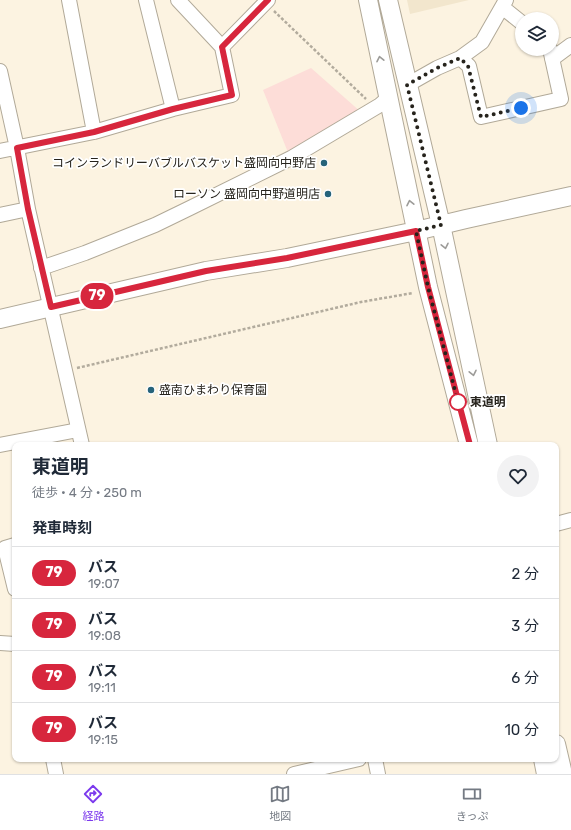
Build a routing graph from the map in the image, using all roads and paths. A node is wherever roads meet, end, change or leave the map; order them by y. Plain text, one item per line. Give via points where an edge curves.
1 (69, 0) edge
2 (146, 0) edge
3 (178, 0) edge
4 (368, 0) edge
5 (388, 0) edge
6 (266, 1) edge
7 (504, 4) edge
8 (515, 16) edge
9 (571, 45) edge
10 (222, 47) junction
11 (559, 50) edge
12 (551, 56) edge
13 (460, 58) junction
14 (0, 72) edge
15 (407, 85) junction
16 (382, 103) junction
17 (173, 109) junction
18 (94, 132) junction
19 (17, 148) junction
20 (0, 151) edge
21 (571, 196) edge
22 (28, 209) junction
23 (0, 215) edge
24 (441, 225) junction
25 (416, 231) junction
26 (41, 268) junction
27 (418, 292) dead end
28 (51, 307) junction
29 (0, 319) edge
30 (65, 371) junction
31 (78, 430) junction
32 (16, 442) edge
33 (81, 442) edge
34 (469, 442) edge
35 (487, 442) edge
36 (12, 443) edge
37 (0, 445) edge
38 (571, 520) edge
39 (559, 523) edge
40 (12, 546) edge
41 (12, 578) edge
42 (0, 643) edge
43 (12, 644) edge
44 (559, 757) edge
45 (54, 762) edge
46 (346, 762) edge
47 (376, 762) edge
48 (544, 762) edge
49 (56, 774) edge
50 (294, 774) edge
51 (378, 774) edge
52 (546, 774) edge
53 (563, 774) edge

1 - 18 street
2 - 17 street
3 - 10 street
16 -> 4 street
5 - 15 street
6 - 10 street
6 - 16 path
7 - 8 street
7 - 13 street via 482,42
9 - 11 street
10 - 17 street via 232,95
12 - 13 street via 561,98 481,117 468,66
13 - 15 street
14 - 19 street
15 - 24 street
25 -> 16 street
16 - 26 street via 291,158 190,208 85,253
17 - 18 street
18 - 19 street
19 - 20 street
19 - 22 street
21 - 24 street
22 - 23 street
22 - 26 street
24 - 25 street
24 -> 35 street
25 - 28 street via 287,258 206,271
25 - 34 street via 428,287
26 - 28 street
27 - 30 path via 361,302
28 - 29 street
28 - 30 street
30 - 31 street
31 - 32 street
31 - 33 street
36 - 37 street
38 - 39 street
40 - 41 street via 4,548
42 - 43 street
44 - 53 street
45 - 49 street
46 - 50 street
47 - 51 street
48 - 52 street

